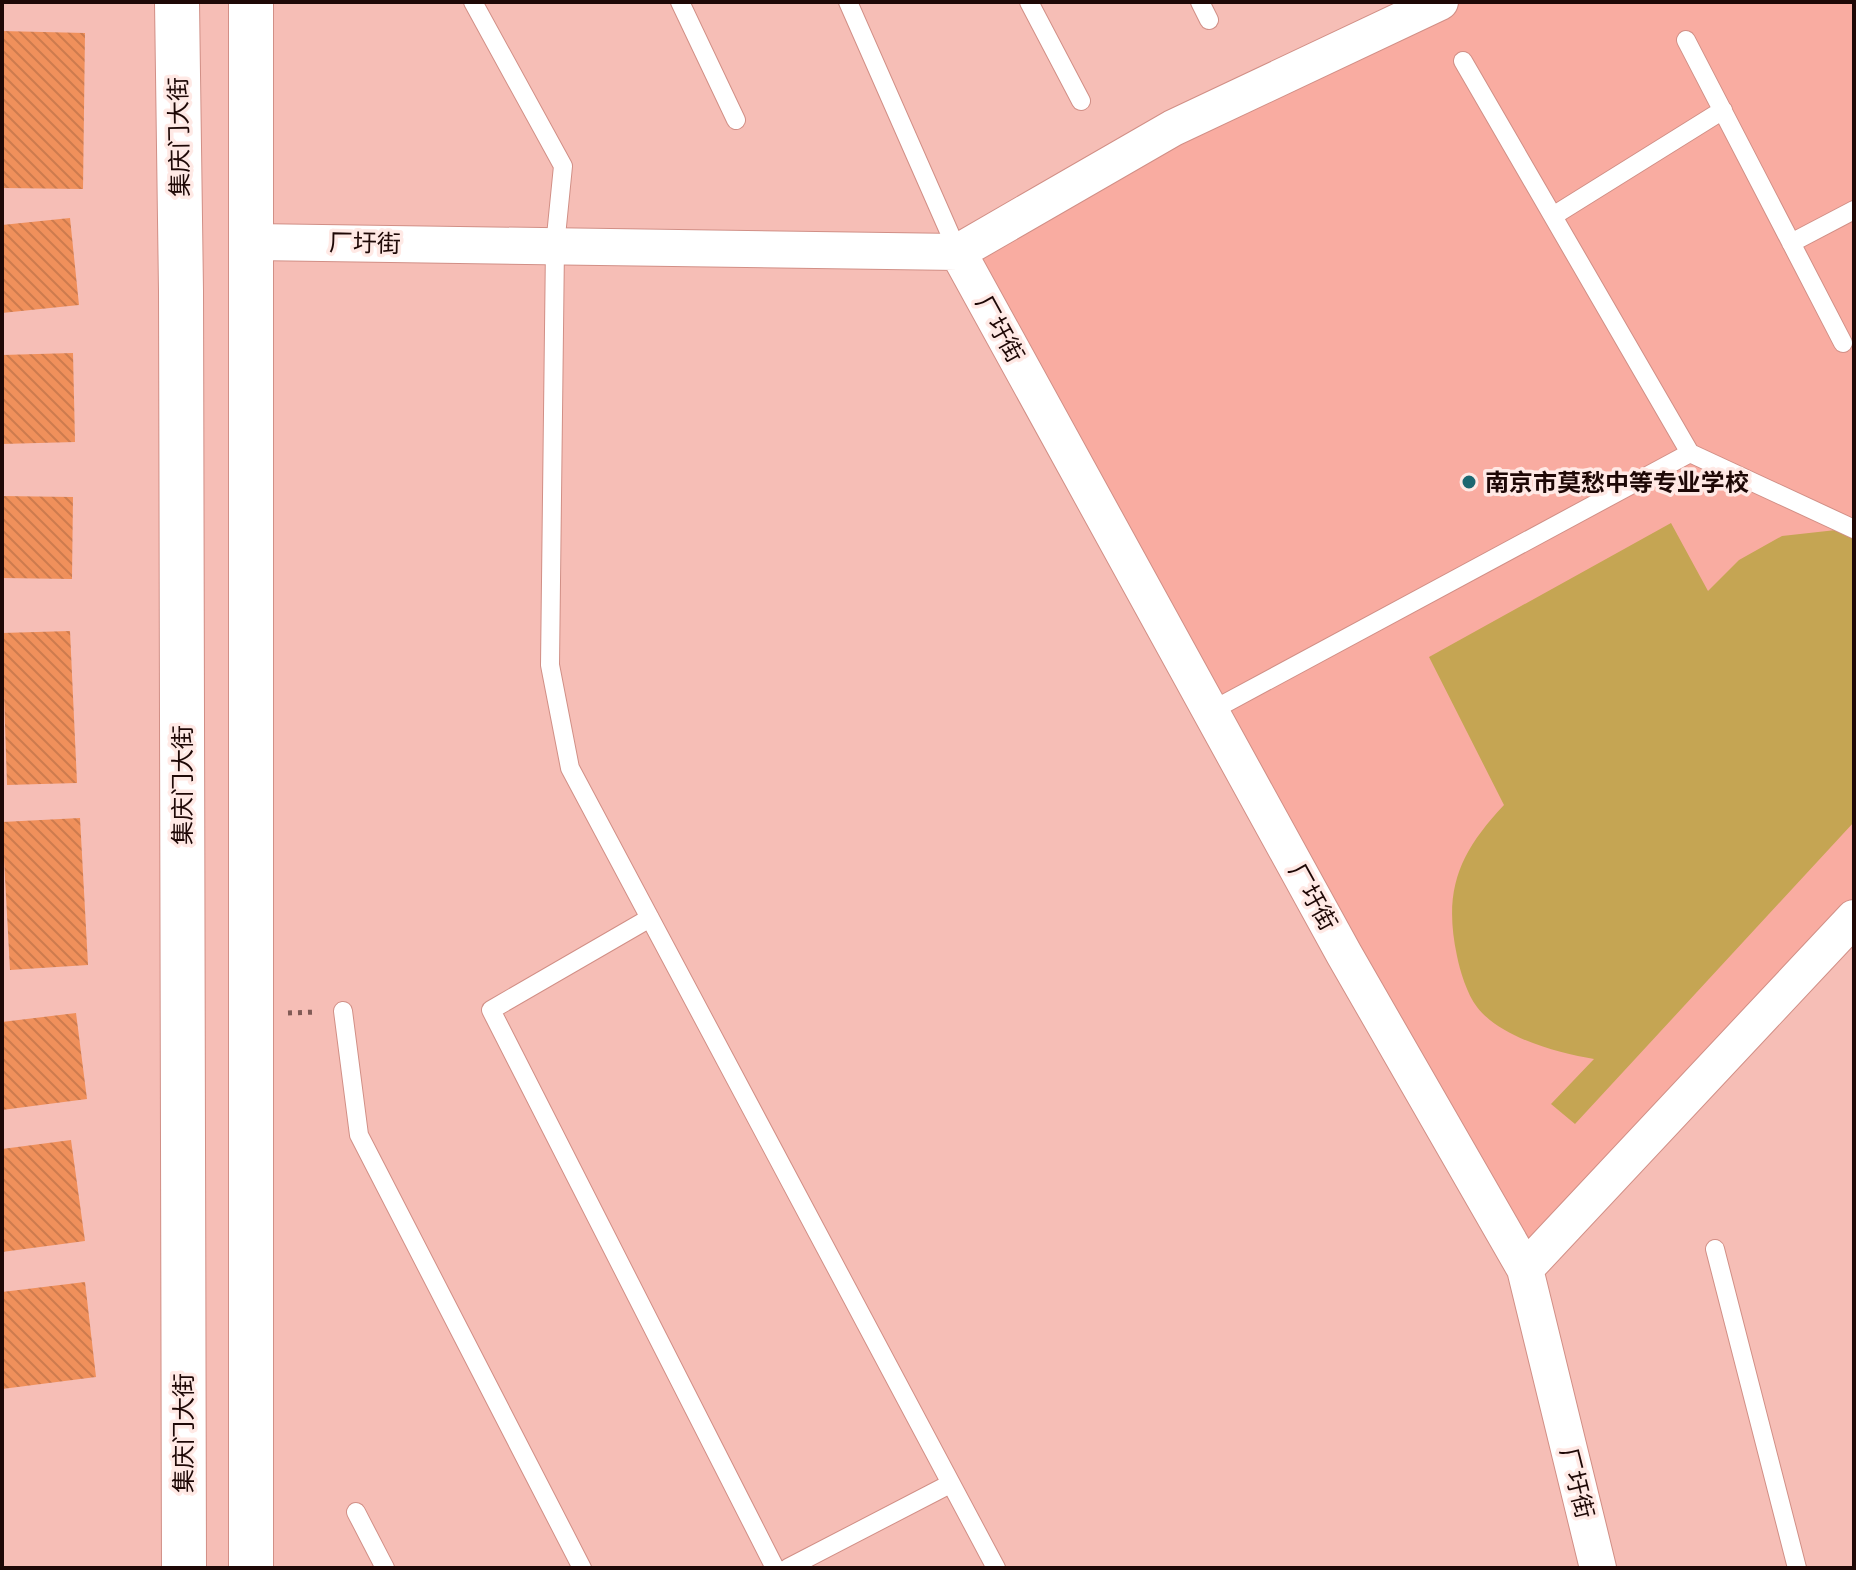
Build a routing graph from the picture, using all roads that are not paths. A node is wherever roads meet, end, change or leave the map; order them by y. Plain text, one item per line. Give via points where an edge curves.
1 (177, 2) edge
2 (251, 2) edge
3 (473, 2) edge
4 (680, 2) edge
5 (848, 2) edge
6 (1029, 2) edge
7 (1200, 2) edge
8 (1440, 2) edge
9 (1209, 20) dead end
10 (1686, 40) dead end
11 (1463, 61) dead end
12 (1081, 101) dead end
13 (1723, 110) junction
14 (736, 120) dead end
15 (1854, 210) edge
16 (1553, 216) junction
17 (252, 242) junction
18 (1791, 243) junction
19 (555, 246) junction
20 (958, 252) junction
21 (1843, 343) dead end
22 (1690, 453) junction
23 (1854, 529) edge
24 (1211, 711) junction
25 (650, 918) junction
26 (1854, 918) edge
27 (343, 1011) road end
28 (1715, 1249) dead end
29 (1525, 1269) junction
30 (950, 1484) junction
31 (356, 1512) dead end
32 (184, 1568) edge
33 (251, 1568) edge
34 (385, 1568) edge
35 (582, 1568) edge
36 (775, 1568) edge
37 (788, 1568) edge
38 (996, 1568) edge
39 (1598, 1568) edge
40 (1797, 1568) edge

1 - 32 main road, 集庆门大街
2 - 17 main road
3 - 19 lane via 563,166
4 - 14 lane
5 - 20 lane
6 - 12 lane
7 - 9 lane
8 - 20 street via 1173,128
10 - 13 lane
11 - 16 lane
13 - 16 lane
13 - 18 lane
15 - 18 lane
16 - 22 lane
17 - 19 street, 厂圩街
17 - 33 main road
18 - 21 lane
19 - 20 street, 厂圩街
19 - 25 lane via 550,665 570,768
20 - 24 street, 厂圩街
22 - 23 lane
22 - 24 lane
24 - 29 street, 厂圩街
25 - 30 lane
25 - 36 lane via 491,1010
26 - 29 street
27 - 35 lane via 359,1135
28 - 40 lane
29 - 39 street, 厂圩街
30 - 37 lane
30 - 38 lane
31 - 34 lane

